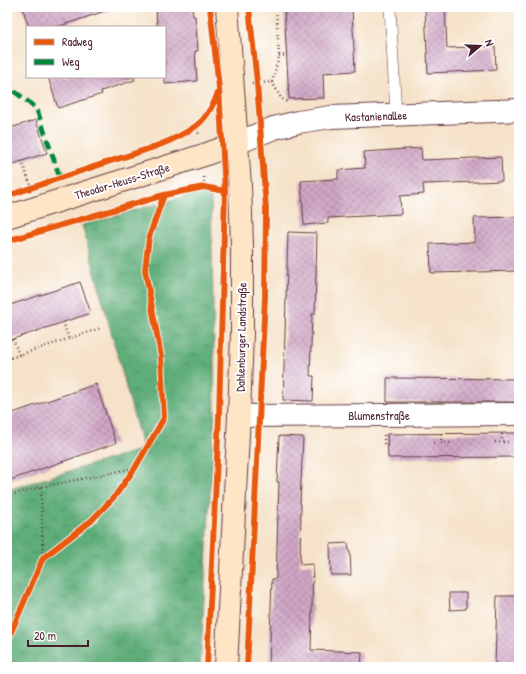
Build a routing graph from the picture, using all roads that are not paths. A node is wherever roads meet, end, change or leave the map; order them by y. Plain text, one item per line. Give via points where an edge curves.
1 (227, 7) edge
2 (390, 7) edge
3 (519, 110) edge
4 (396, 115) junction
5 (237, 143) junction
6 (7, 217) edge
7 (519, 414) edge
8 (239, 416) junction
9 (226, 667) edge

1 - 5 main road, Dahlenburger Landstraße
2 - 4 lane
3 - 4 street, Kastanienallee
4 - 5 street, Kastanienallee via 331,117 298,122 274,128
5 - 6 main road, Theodor-Heuss-Straße
5 - 8 main road, Dahlenburger Landstraße via 242,245
7 - 8 street, Blumenstraße
8 - 9 main road, Dahlenburger Landstraße

